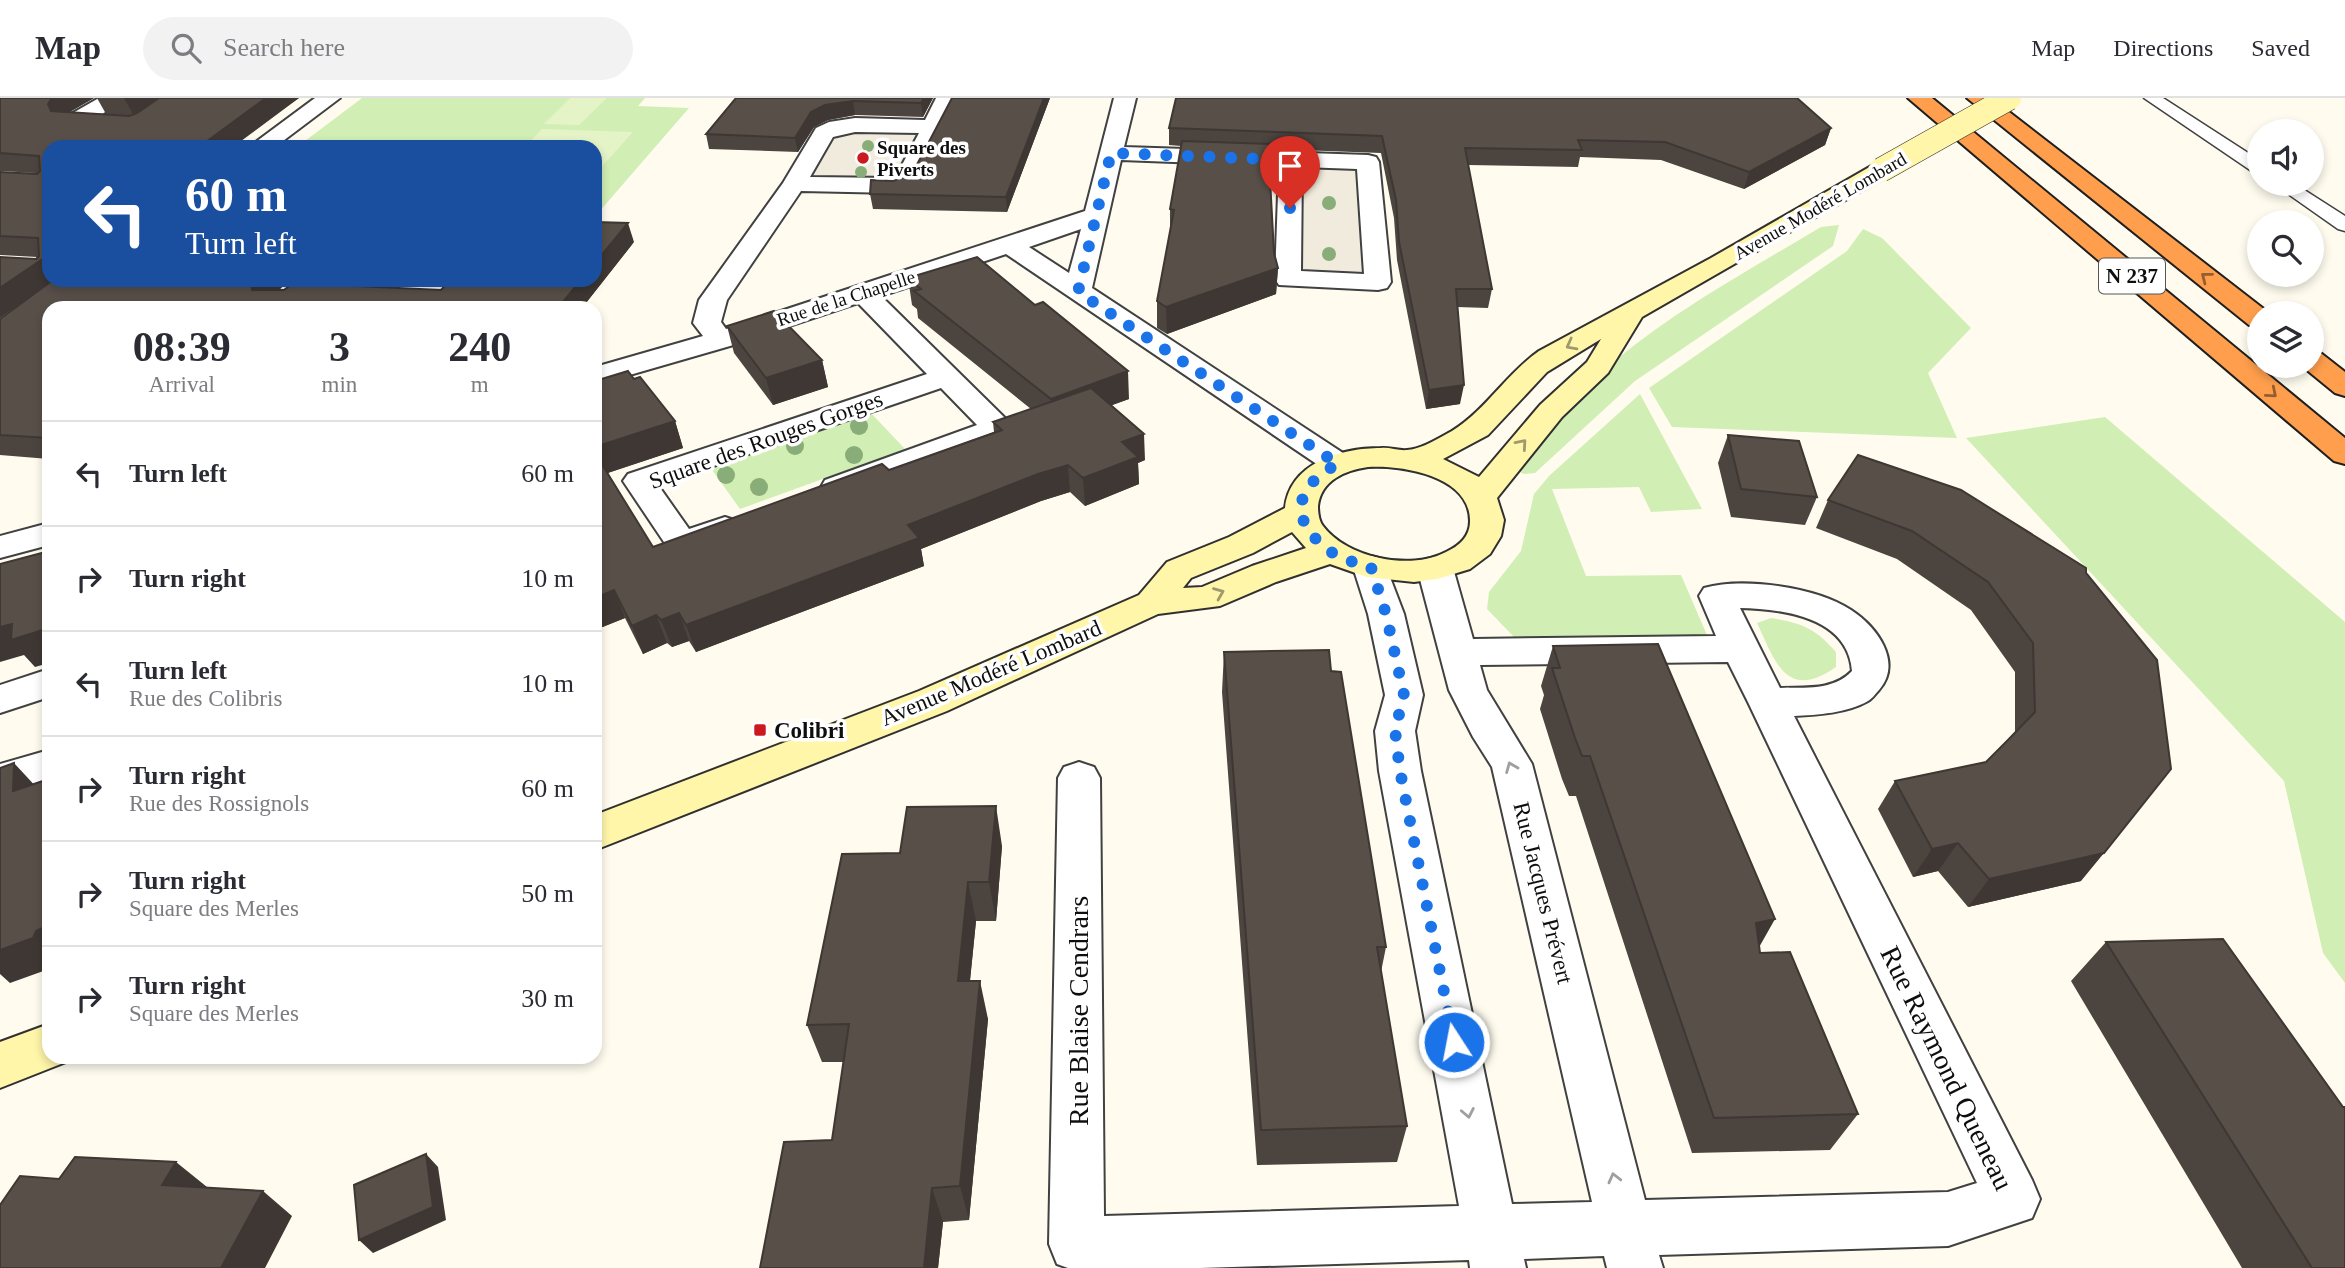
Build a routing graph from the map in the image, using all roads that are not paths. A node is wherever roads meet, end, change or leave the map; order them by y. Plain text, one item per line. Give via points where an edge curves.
1 (114, 98) edge
2 (180, 98) edge
3 (328, 98) edge
4 (947, 98) edge
5 (1125, 98) edge
6 (1892, 98) edge
7 (1919, 98) edge
8 (1978, 98) edge
9 (2004, 98) edge
10 (2009, 98) edge
11 (2152, 98) edge
12 (933, 127) junction
13 (270, 140) edge
14 (2042, 148) junction
15 (1111, 153) junction
16 (1291, 160) junction
17 (2247, 160) edge
18 (794, 184) junction
19 (2301, 196) edge
20 (1096, 216) junction
21 (2345, 225) edge
22 (1009, 245) junction
23 (862, 292) junction
24 (1078, 292) junction
25 (2247, 310) edge
26 (1631, 313) junction
27 (2198, 331) junction
28 (720, 340) junction
29 (2324, 370) edge
30 (602, 374) edge
31 (946, 377) junction
32 (2345, 387) edge
33 (2345, 454) edge
34 (1410, 459) junction
35 (1338, 464) junction
36 (813, 495) edge
37 (1480, 498) junction
38 (1301, 513) junction
39 (748, 519) edge
40 (1352, 560) junction
41 (1435, 568) junction
42 (1152, 603) junction
43 (1740, 649) junction
44 (1458, 652) junction
45 (42, 685) edge
46 (0, 699) edge
47 (1768, 702) junction
48 (42, 767) edge
49 (1079, 778) dead end
50 (0, 780) edge
51 (602, 831) edge
52 (42, 1049) edge
53 (0, 1065) edge
54 (1631, 1248) edge
55 (1495, 1250) edge
56 (1069, 1256) edge

1 - 2 street via 72,123 138,124
3 - 13 street
4 - 12 street
5 - 15 street
6 - 27 highway via 1968,163
7 - 27 highway, N 237
8 - 14 highway, N 237
9 - 14 highway
10 - 26 street, Avenue Modéré Lombard, bridge
11 - 17 lane
12 - 18 street via 837,127 824,133
12 - 18 street via 904,183
25 -> 14 highway, N 237
15 - 16 street
15 - 20 street
16 - 16 street via 1368,162 1378,282 1288,279
18 - 28 street via 713,300 707,323
19 - 21 lane
20 - 22 street, Rue de la Chapelle
20 - 24 street
22 - 23 street, Rue de la Chapelle
22 - 24 street
23 - 28 street, Rue de la Chapelle
23 - 31 street
24 - 35 street
26 -> 34 street, Avenue Modéré Lombard via 1546,358 1509,391 1486,421 1465,436
37 -> 26 street, Avenue Modéré Lombard via 1551,411 1598,367
27 -> 33 highway, N 237
28 - 30 street, Rue de la Chapelle
29 - 32 highway
31 - 36 street via 997,428
31 - 39 street, Square des Rouges Gorges via 639,481 682,543
34 - 35 street via 1363,458
34 - 37 street via 1439,467 1464,481
35 - 38 street via 1309,484
37 - 41 street via 1488,514 1487,532 1477,548
38 - 40 street via 1309,533
38 - 42 street, Avenue Modéré Lombard via 1241,545 1179,570
40 - 41 street via 1404,571
42 -> 40 street, Avenue Modéré Lombard via 1207,598 1264,574
40 -> 55 street via 1386,614 1404,695 1395,730 1400,771
41 - 44 street, Rue Jacques Prévert
42 - 51 street, Avenue Modéré Lombard via 933,701
43 - 44 street
43 - 47 street, Rue Raymond Queneau
43 - 47 street, Rue Raymond Queneau via 1717,596 1762,596 1812,605 1844,624 1867,648 1871,674 1856,691 1821,701
54 -> 44 street, Rue Jacques Prévert via 1511,764 1468,690
45 - 46 street
47 - 54 street, Rue Raymond Queneau via 2013,1199 1948,1219
48 - 50 street
49 - 56 street, Rue Blaise Cendrars
52 - 53 street
54 - 55 street
55 - 56 street, Rue Blaise Cendrars

